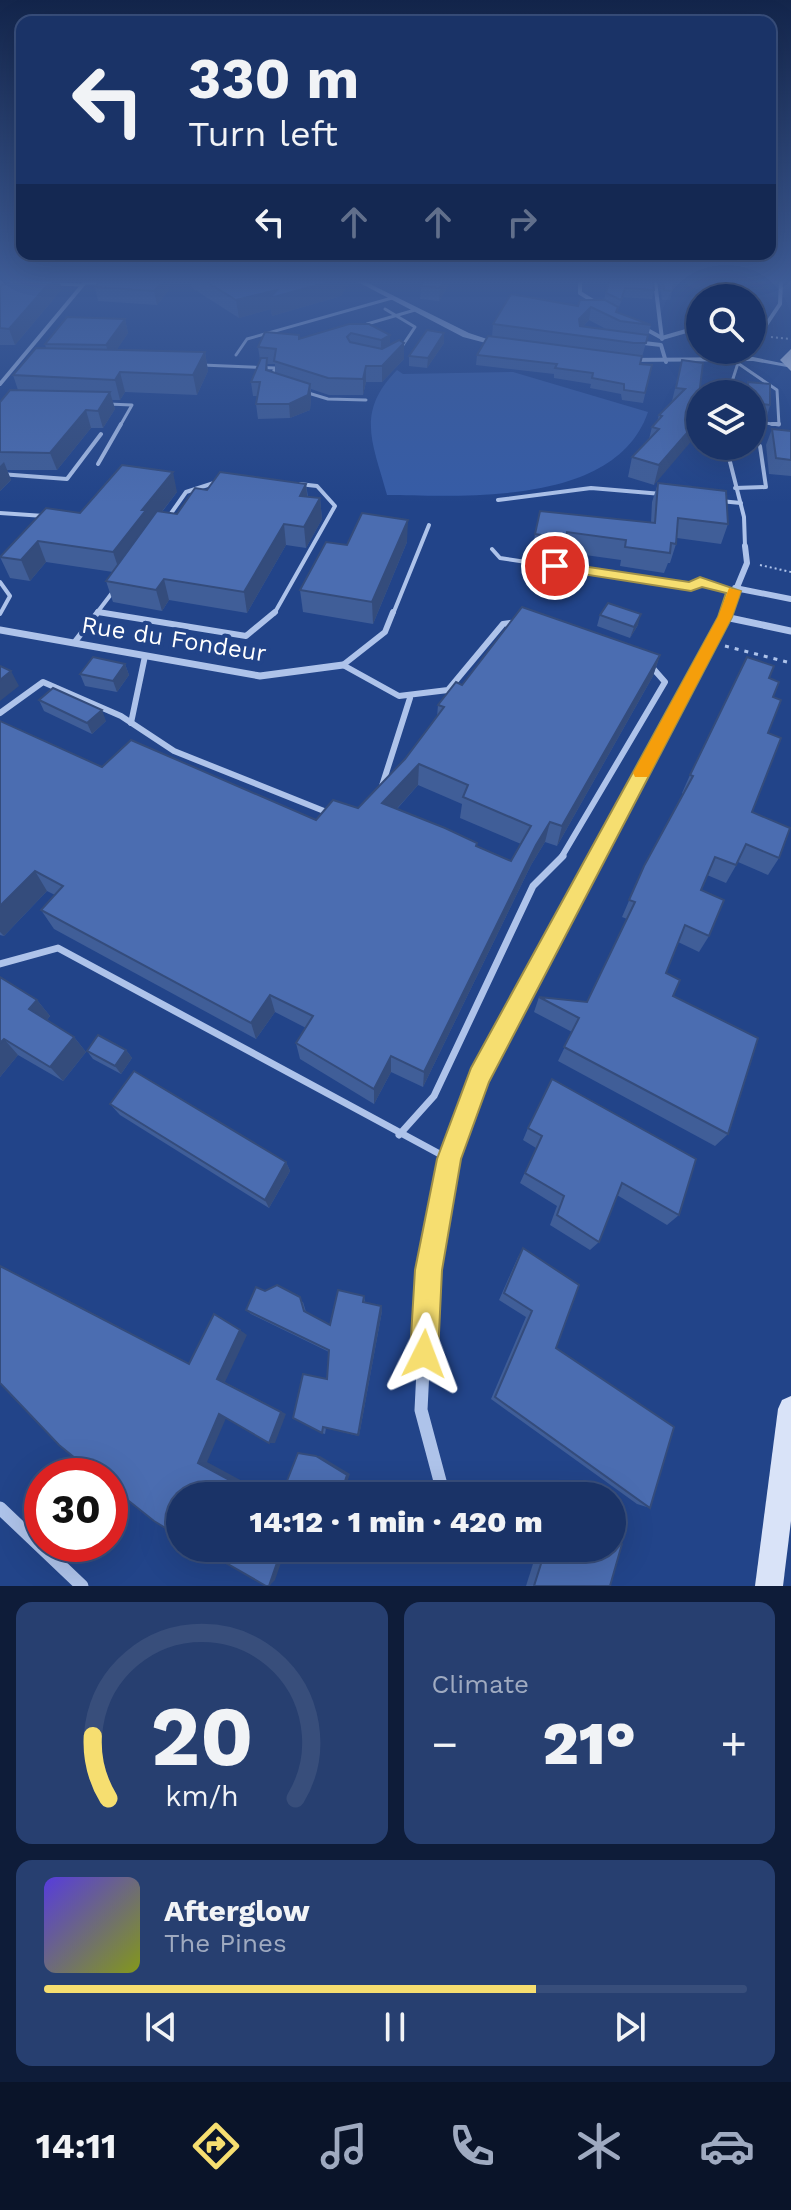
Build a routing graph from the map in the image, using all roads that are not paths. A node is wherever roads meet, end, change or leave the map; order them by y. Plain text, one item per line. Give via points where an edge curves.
1 (24, 355) edge
2 (664, 355) edge
3 (768, 355) edge
4 (616, 359) edge
5 (789, 360) edge
6 (18, 362) junction
7 (34, 362) edge
8 (666, 362) junction
9 (686, 362) edge
10 (189, 364) edge
11 (742, 364) edge
12 (270, 380) edge
13 (763, 380) edge
14 (766, 382) edge
15 (0, 384) edge
16 (299, 390) edge
17 (366, 400) dead end
18 (104, 404) edge
19 (766, 423) edge
20 (101, 434) dead end
21 (729, 460) edge
22 (762, 460) edge
23 (98, 464) dead end
24 (0, 474) edge
25 (231, 476) edge
26 (289, 483) edge
27 (735, 488) junction
28 (664, 494) edge
29 (710, 499) edge
30 (498, 500) dead end
31 (741, 503) junction
32 (0, 513) edge
33 (46, 516) edge
34 (429, 525) dead end
35 (160, 528) edge
36 (745, 546) joint
37 (492, 549) dead end
38 (0, 582) edge
39 (116, 588) edge
40 (735, 589) junction
41 (791, 599) edge
42 (98, 612) junction
43 (0, 614) edge
44 (725, 617) junction
45 (525, 623) edge
46 (0, 630) edge
47 (791, 631) edge
48 (74, 643) junction
49 (145, 656) junction
50 (640, 662) edge
51 (343, 665) junction
52 (410, 698) junction
53 (0, 713) edge
54 (131, 723) junction
55 (371, 800) edge
56 (339, 816) edge
57 (0, 964) edge
58 (399, 1135) junction
59 (449, 1159) junction
60 (791, 1409) edge
61 (440, 1482) edge
62 (0, 1508) edge
63 (82, 1586) edge
64 (769, 1586) edge

1 - 6 street
2 - 8 street
3 - 5 street
4 - 8 street
6 - 7 lane
6 - 15 street
8 - 9 street
10 - 12 lane via 275,368
11 - 13 lane
14 - 19 lane via 777,390 779,425
16 - 17 lane via 328,399
18 - 23 lane via 132,405
20 - 24 lane via 67,479
21 - 27 lane
22 - 27 lane via 766,487
25 - 35 lane via 186,492
26 - 42 lane via 317,486 335,506 271,618 246,636
27 - 31 lane
28 - 30 lane via 591,488
29 - 31 lane
31 - 36 lane
32 - 33 lane
34 - 51 lane via 385,632
36 - 40 street via 747,563
37 - 40 lane via 500,558
38 - 43 lane via 10,596
39 - 42 lane
40 - 41 street
40 - 44 street
42 - 48 lane
44 - 47 street
44 - 59 street via 479,1076
45 - 52 lane via 503,624 448,690
46 - 48 street, Rue du Fondeur
48 - 49 street, Rue du Fondeur
49 - 51 street, Rue du Fondeur via 260,676
49 - 54 lane
50 - 58 lane via 655,666 665,682 568,851 533,886 434,1096
51 - 52 lane
52 - 55 lane via 380,790
53 - 54 lane via 43,682
54 - 56 lane via 174,751
57 - 58 lane via 58,948
58 - 59 lane
59 - 61 street via 428,1270 421,1410
60 - 64 main road
62 - 63 street

